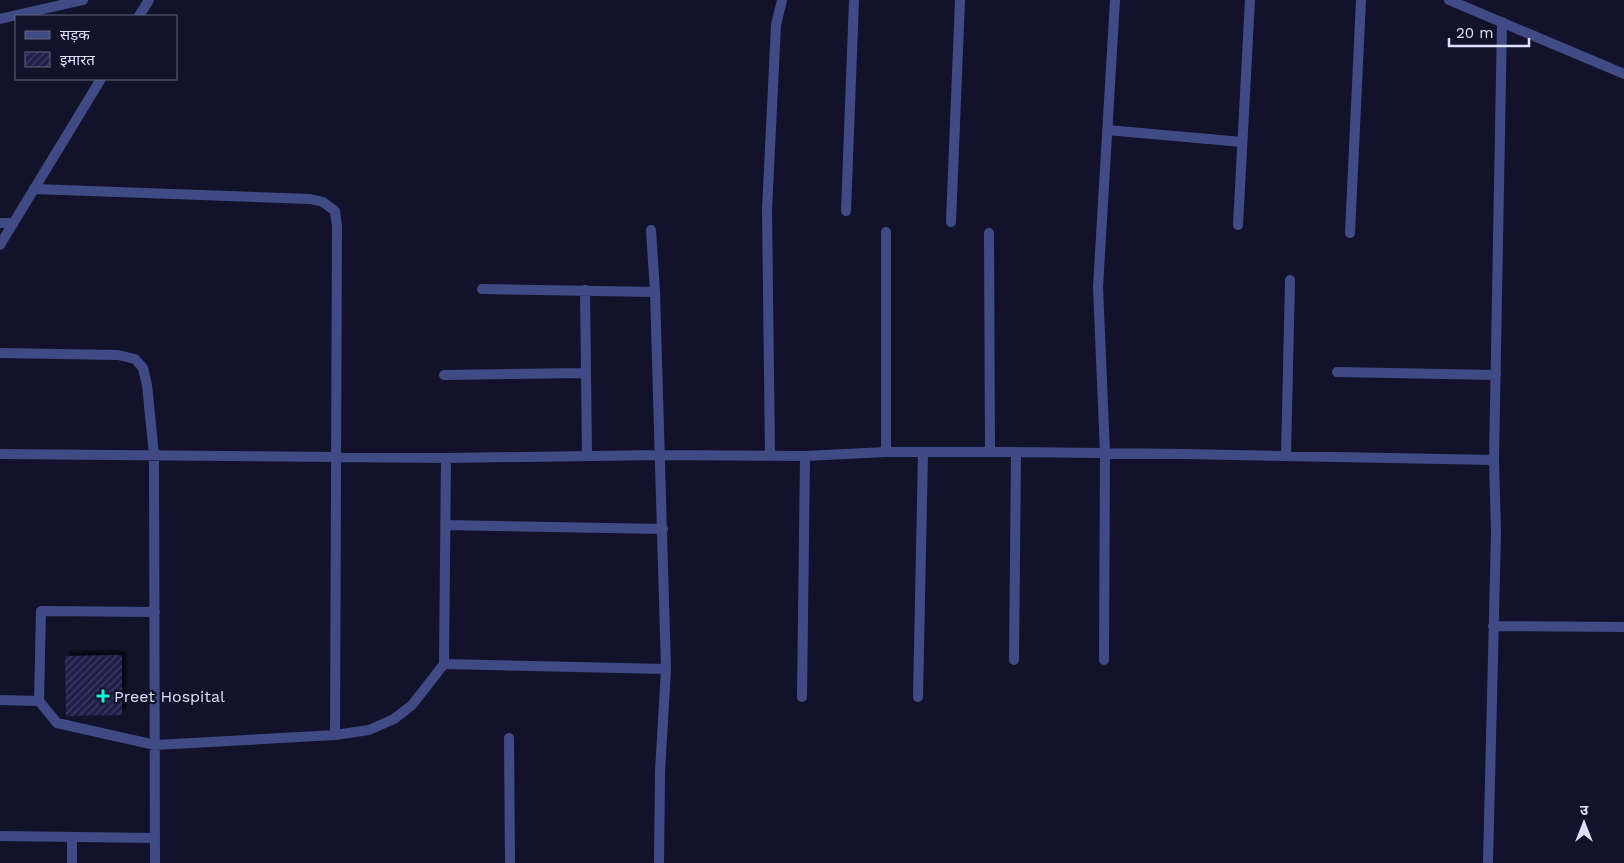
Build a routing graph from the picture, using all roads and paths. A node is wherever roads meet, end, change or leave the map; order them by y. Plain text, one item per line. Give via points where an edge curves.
1 (83, 0) edge
2 (149, 0) edge
3 (782, 0) edge
4 (854, 0) edge
5 (960, 0) edge
6 (1115, 0) edge
7 (1250, 0) edge
8 (1361, 0) edge
9 (1448, 0) edge
10 (17, 15) edge
11 (140, 15) edge
12 (15, 16) edge
13 (0, 19) edge
14 (1502, 22) junction
15 (1624, 74) edge
16 (100, 80) edge
17 (1107, 130) junction
18 (1242, 142) junction
19 (34, 189) junction
20 (846, 211) dead end
21 (951, 222) dead end
22 (0, 223) edge
23 (13, 223) junction
24 (1238, 225) dead end
25 (652, 230) dead end
26 (886, 232) dead end
27 (989, 233) dead end
28 (1350, 233) dead end
29 (0, 245) edge
30 (1290, 280) dead end
31 (482, 289) dead end
32 (585, 290) junction
33 (655, 292) junction
34 (0, 353) edge
35 (1337, 372) dead end
36 (586, 373) junction
37 (444, 375) dead end
38 (1496, 375) junction
39 (886, 452) junction
40 (923, 452) junction
41 (990, 452) junction
42 (1016, 452) junction
43 (1105, 453) junction
44 (0, 454) edge
45 (661, 455) junction
46 (154, 456) junction
47 (587, 456) junction
48 (770, 456) junction
49 (805, 456) junction
50 (1286, 456) junction
51 (336, 457) junction
52 (446, 458) junction
53 (1494, 460) junction
54 (446, 525) junction
55 (663, 529) junction
56 (155, 612) junction
57 (1493, 626) junction
58 (1624, 628) edge
59 (1014, 660) dead end
60 (1104, 660) dead end
61 (444, 664) junction
62 (666, 669) junction
63 (802, 697) dead end
64 (918, 697) dead end
65 (0, 700) edge
66 (39, 701) junction
67 (335, 735) junction
68 (509, 738) dead end
69 (156, 745) junction
70 (0, 836) edge
71 (72, 838) junction
72 (155, 838) junction
73 (72, 863) edge
74 (155, 863) edge
75 (510, 863) edge
76 (658, 863) edge
77 (1488, 863) edge

1 - 10 street
2 - 11 street
3 - 48 street via 776,25 767,210
4 - 20 street
5 - 21 street
6 - 17 street
7 - 18 street
8 - 28 street
9 - 14 street
12 - 13 street
14 - 15 street
14 - 38 street
16 - 19 street
17 - 18 street
17 - 43 street via 1098,287
18 - 24 street
19 - 23 street
19 - 51 street via 310,199 324,202 335,211
22 - 23 street
23 - 29 street
25 - 33 street
26 - 39 street
27 - 41 street
30 - 50 street
31 - 32 street
32 - 33 street
32 - 36 street
33 - 45 street
34 - 46 street via 118,355 135,359 143,368 147,385
35 - 38 street
36 - 37 street
36 - 47 street
38 - 53 street
39 - 40 street
39 - 49 street
40 - 41 street
40 - 64 street
41 - 42 street
42 - 43 street
42 - 59 street
43 - 50 street
43 - 60 street
44 - 46 street
45 - 47 street
45 - 48 street
45 - 55 street
46 - 51 street
46 - 56 street
47 - 52 street
48 - 49 street
49 - 63 street
50 - 53 street
51 - 52 street
51 - 67 street
52 - 54 street
53 - 57 street
54 - 55 street
54 - 61 street
55 - 62 street
56 - 66 street via 41,611
56 - 69 street
57 - 58 street
57 - 77 street
61 - 62 street
61 - 67 street via 412,705 394,719 369,730
62 - 76 street
65 - 66 street
66 - 69 street via 57,723
67 - 69 street
68 - 75 street
69 - 72 street
70 - 71 street
71 - 72 street
71 - 73 street
72 - 74 street

